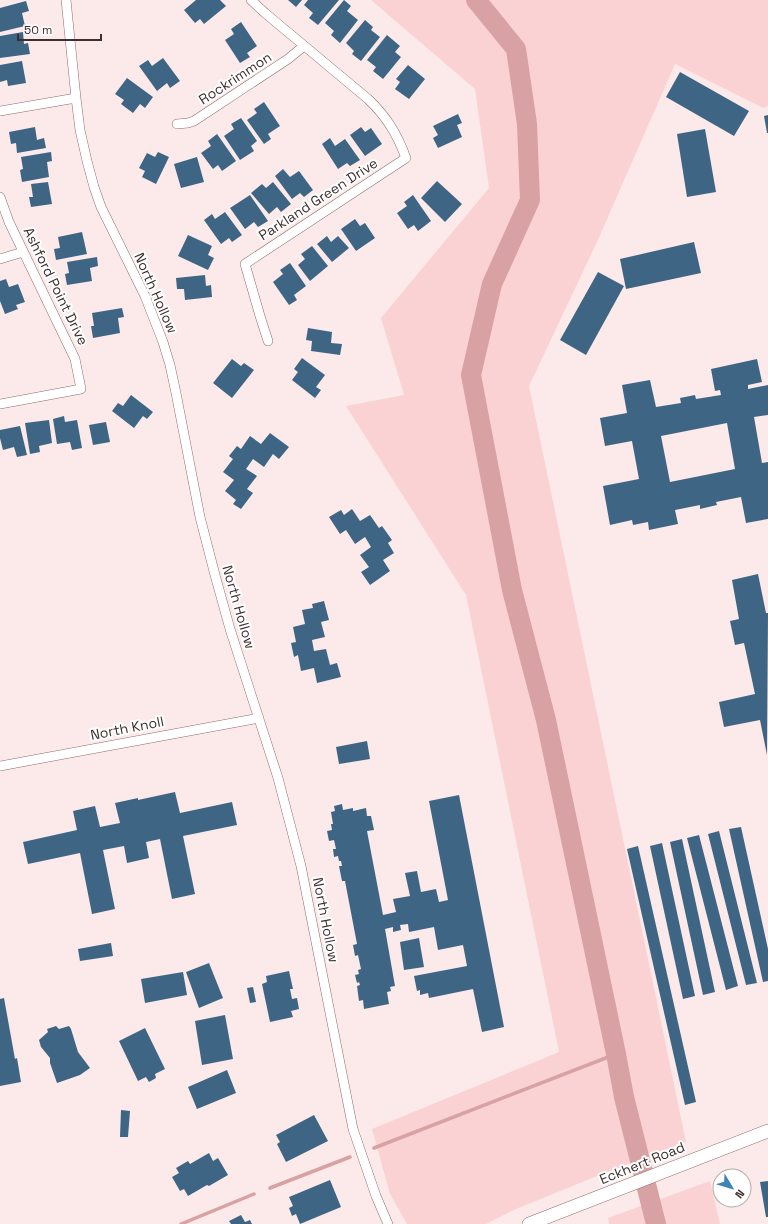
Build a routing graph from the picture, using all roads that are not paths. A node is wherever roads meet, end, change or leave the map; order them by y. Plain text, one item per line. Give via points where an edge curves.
1 (66, 0) edge
2 (251, 0) edge
3 (304, 46) junction
4 (76, 98) junction
5 (0, 111) edge
6 (177, 124) dead end
7 (0, 197) edge
8 (23, 252) junction
9 (0, 259) edge
10 (268, 341) dead end
11 (0, 404) edge
12 (259, 718) junction
13 (0, 766) edge
14 (768, 1132) edge
15 (388, 1224) edge
16 (529, 1224) edge

1 - 4 street, North Hollow
2 - 3 street
3 - 6 street, Rockrimmon via 194,121
3 - 10 street, Parkland Green Drive via 379,110 399,141 406,158 245,264
4 - 5 street
4 - 12 street, North Hollow via 80,130 101,207 145,296 170,365 200,517 230,630
7 - 8 street, Ashford Point Drive
8 - 9 street
8 - 11 street, Ashford Point Drive via 75,359 81,389
12 - 13 street, North Knoll
12 - 15 street, North Hollow via 301,866 353,1129
14 - 16 main road, Eckhert Road

